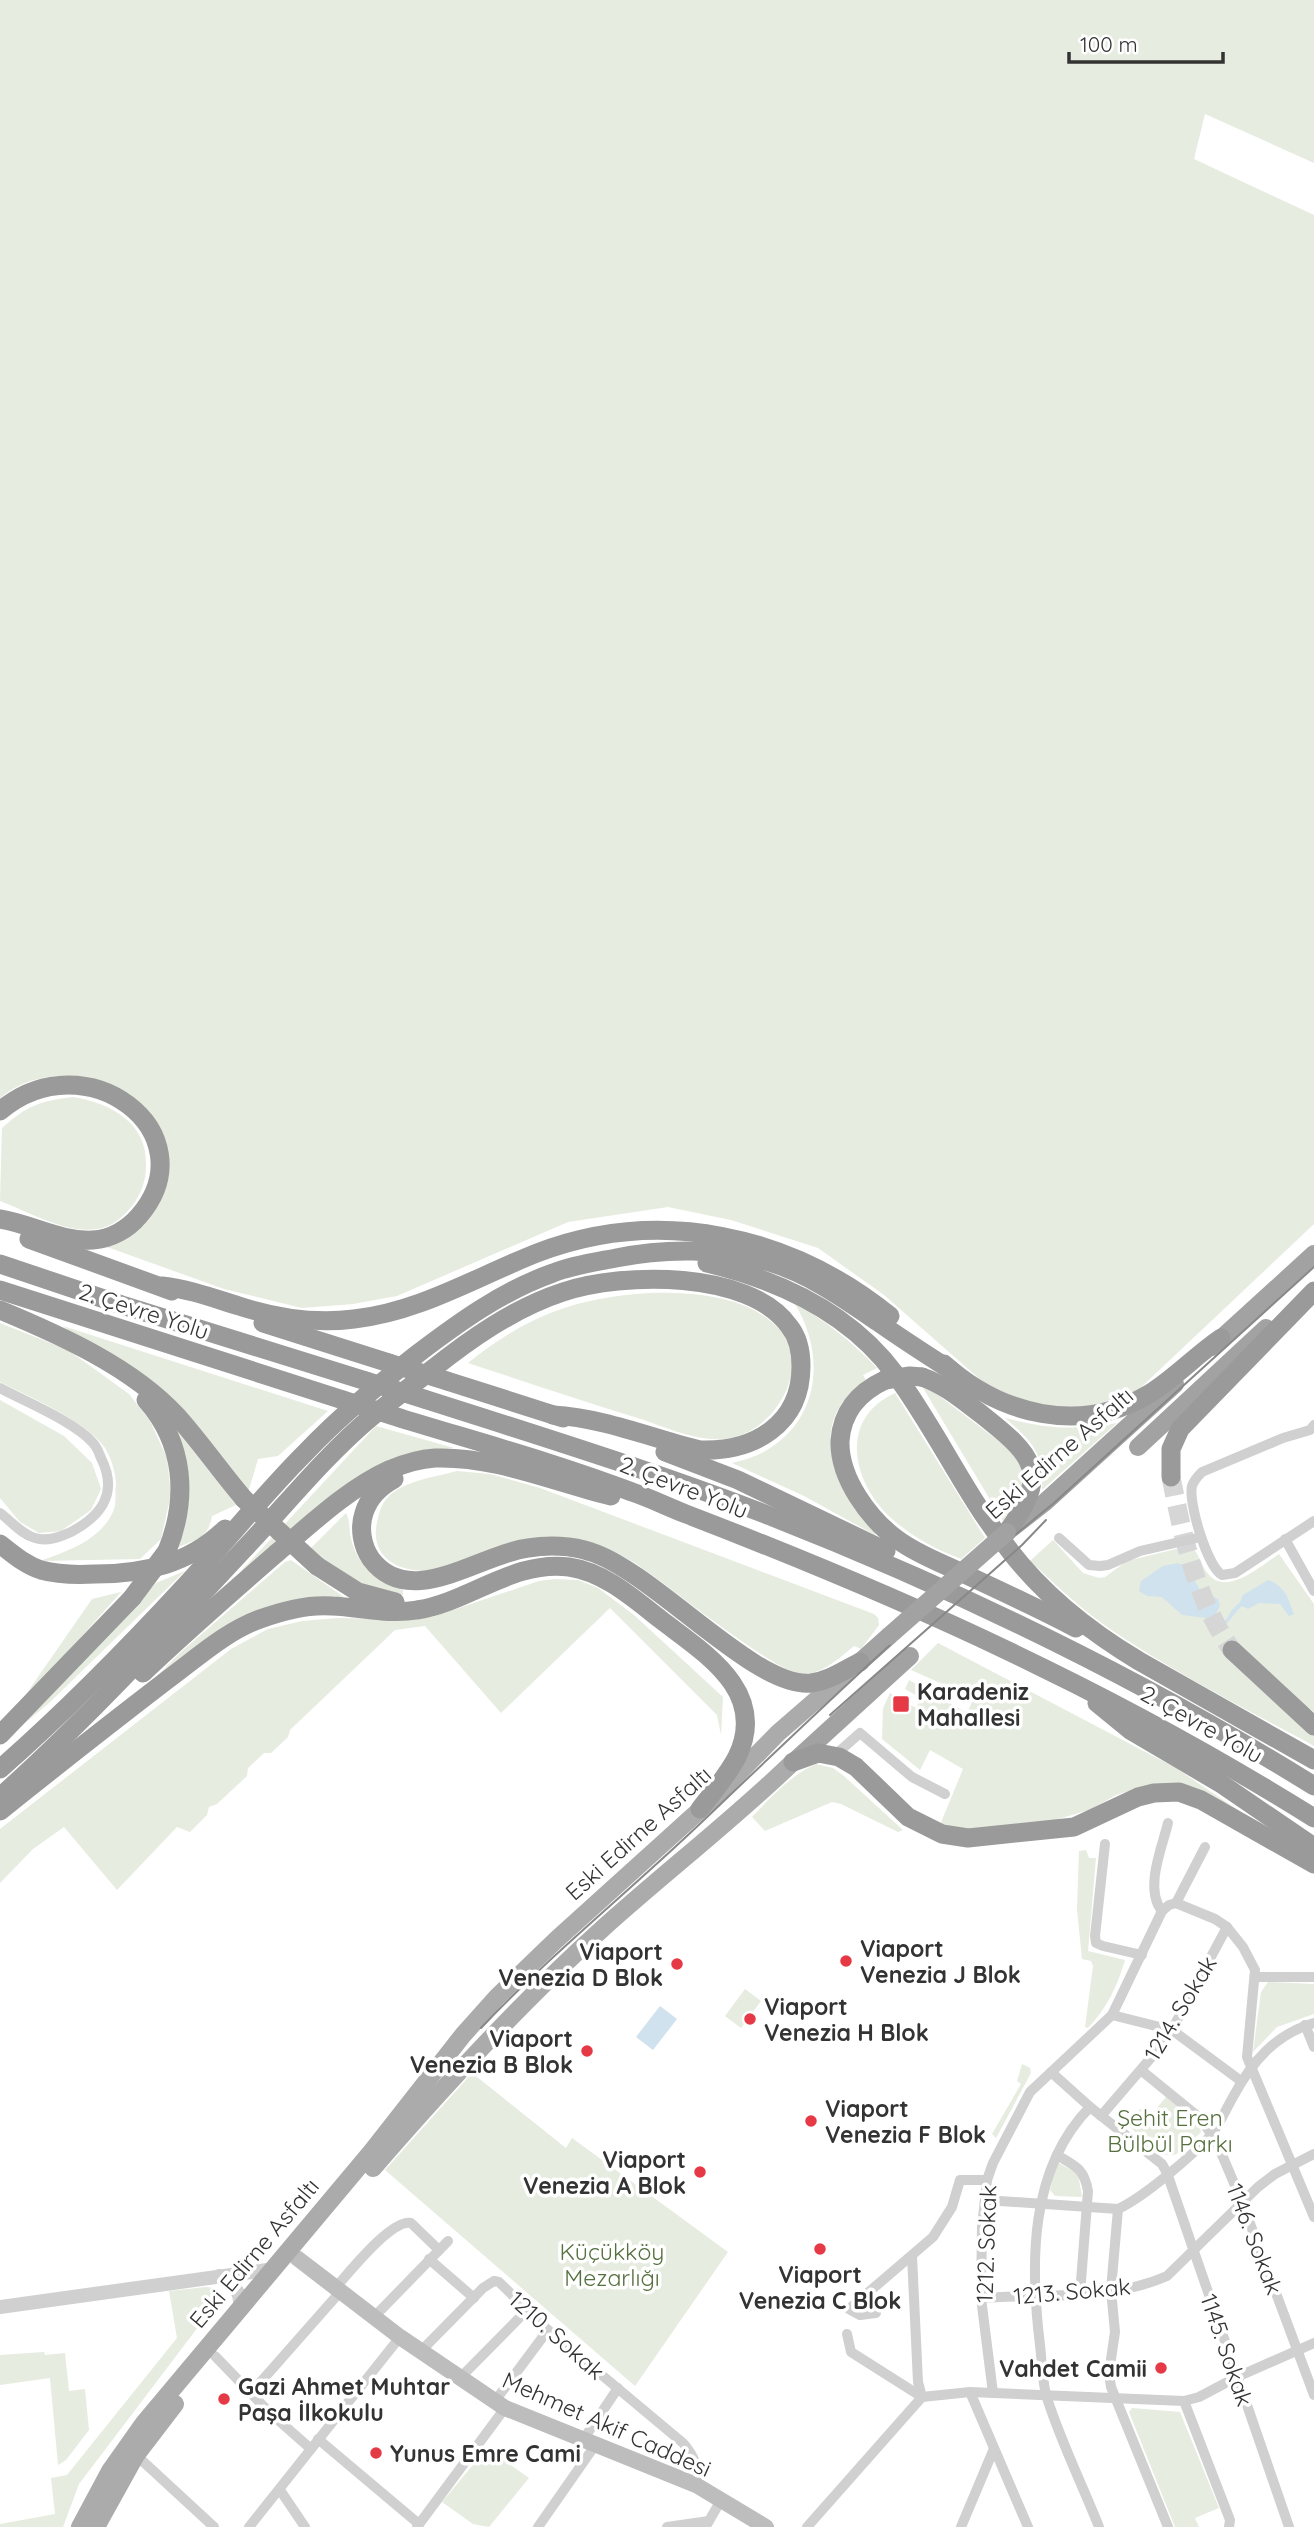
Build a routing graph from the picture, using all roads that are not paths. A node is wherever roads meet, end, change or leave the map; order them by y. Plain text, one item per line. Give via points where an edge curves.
1 (0, 1111) edge
2 (0, 1219) edge
3 (0, 1228) edge
4 (1314, 1254) edge
5 (612, 1259) junction
6 (0, 1265) edge
7 (162, 1286) junction
8 (1314, 1289) edge
9 (0, 1290) edge
10 (0, 1310) edge
11 (1222, 1338) junction
12 (117, 1369) junction
13 (952, 1371) junction
14 (0, 1388) edge
15 (553, 1415) junction
16 (1313, 1430) edge
17 (1138, 1447) dead end
18 (451, 1459) junction
19 (1171, 1477) tunnel mouth
20 (273, 1486) junction
21 (654, 1501) junction
22 (0, 1513) edge
23 (1314, 1521) edge
24 (1007, 1532) junction
25 (1201, 1537) junction
26 (1059, 1538) dead end
27 (1285, 1539) junction
28 (0, 1544) edge
29 (1314, 1591) edge
30 (452, 1599) junction
31 (1009, 1620) junction
32 (1112, 1644) junction
33 (1232, 1650) tunnel mouth
34 (911, 1656) dead end
35 (860, 1662) junction
36 (1083, 1686) junction
37 (1314, 1726) edge
38 (0, 1735) edge
39 (52, 1750) junction
40 (835, 1756) junction
41 (1314, 1760) edge
42 (793, 1762) junction
43 (0, 1769) edge
44 (1314, 1786) edge
45 (944, 1794) dead end
46 (0, 1797) edge
47 (700, 1809) junction
48 (0, 1811) edge
49 (1314, 1818) edge
50 (1168, 1824) dead end
51 (1105, 1844) dead end
52 (1205, 1847) dead end
53 (1314, 1847) edge
54 (1314, 1864) edge
55 (1176, 1903) junction
56 (1162, 1912) junction
57 (1227, 1927) junction
58 (1142, 1955) junction
59 (1256, 1977) junction
60 (1314, 1977) edge
61 (1112, 2015) junction
62 (1309, 2024) edge
63 (1172, 2031) junction
64 (463, 2035) junction
65 (1314, 2047) edge
66 (480, 2051) junction
67 (1249, 2067) junction
68 (1142, 2071) junction
69 (1051, 2072) junction
70 (433, 2073) junction
71 (1241, 2081) junction
72 (430, 2104) junction
73 (1090, 2107) junction
74 (1101, 2116) junction
75 (1212, 2133) junction
76 (1314, 2154) edge
77 (1057, 2155) junction
78 (1292, 2165) junction
79 (1167, 2173) junction
80 (987, 2180) junction
81 (985, 2200) junction
82 (1242, 2202) junction
83 (1041, 2204) junction
84 (1087, 2208) junction
85 (1118, 2209) junction
86 (1314, 2217) edge
87 (448, 2241) dead end
88 (439, 2250) junction
89 (1192, 2251) junction
90 (912, 2256) junction
91 (429, 2259) junction
92 (287, 2261) junction
93 (219, 2276) junction
94 (337, 2290) junction
95 (1111, 2290) junction
96 (1080, 2294) junction
97 (1034, 2295) junction
98 (474, 2298) junction
99 (981, 2298) junction
100 (0, 2308) edge
101 (240, 2310) junction
102 (527, 2310) junction
103 (876, 2313) dead end
104 (374, 2317) junction
105 (548, 2330) junction
106 (847, 2334) dead end
107 (400, 2337) junction
108 (1314, 2343) edge
109 (1298, 2350) junction
110 (421, 2351) junction
111 (215, 2356) junction
112 (1237, 2377) junction
113 (460, 2378) junction
114 (618, 2388) junction
115 (970, 2392) junction
116 (251, 2393) junction
117 (993, 2393) junction
118 (1046, 2395) junction
119 (1314, 2395) edge
120 (922, 2397) junction
121 (1114, 2397) junction
122 (1184, 2400) junction
123 (500, 2405) junction
124 (318, 2439) junction
125 (590, 2442) junction
126 (311, 2449) junction
127 (993, 2451) junction
128 (136, 2455) junction
129 (696, 2485) junction
130 (280, 2490) junction
131 (720, 2502) junction
132 (707, 2524) edge
133 (418, 2525) edge
134 (80, 2527) edge
135 (96, 2527) edge
136 (214, 2527) edge
137 (249, 2527) edge
138 (304, 2527) edge
139 (538, 2527) edge
140 (667, 2527) edge
141 (766, 2527) edge
142 (807, 2527) edge
143 (961, 2527) edge
144 (1028, 2527) edge
145 (1099, 2527) edge
146 (1168, 2527) edge
147 (1229, 2527) edge
148 (1289, 2527) edge

1 - 2 highway via 13,1100 51,1086 99,1089 141,1115 151,1131 159,1166 146,1208 116,1234 74,1239
3 - 7 highway
4 - 11 highway, Eski Edirne Asfaltı
5 - 13 highway via 687,1251 776,1264 830,1289
5 - 20 highway via 526,1283 463,1321 375,1387
5 - 32 highway via 685,1259 747,1273 797,1294 864,1340 894,1373 1015,1558 1053,1597
6 - 31 highway, 2. Çevre Yolu, bridge via 562,1443 757,1511
7 - 13 highway via 275,1316 312,1321 355,1319 409,1308 558,1245 612,1233 686,1231 756,1243 827,1272 876,1305
7 - 15 highway, bridge via 214,1307
8 - 17 highway, Eski Edirne Asfaltı
8 - 19 highway via 1180,1429 1171,1449
9 - 21 highway, 2. Çevre Yolu, bridge
10 - 12 highway via 72,1341
11 - 13 highway via 1147,1395 1094,1413 1057,1416 1017,1408 974,1388
11 - 24 highway, Eski Edirne Asfaltı
12 - 30 highway, bridge via 176,1415 244,1499 342,1584 402,1602
12 - 38 highway, bridge via 156,1412 176,1450 180,1507 175,1531 167,1551 132,1598
14 - 22 street via 61,1420 94,1444 109,1476 102,1506 92,1518 52,1539 22,1532
15 - 31 highway via 738,1480 948,1580
15 - 39 highway via 576,1416 700,1450 741,1446 770,1433 782,1420 799,1389 801,1356 787,1323 761,1302 722,1288 674,1279 599,1283 565,1291 513,1314 448,1357 368,1420
16 - 25 street via 1260,1447 1197,1477 1191,1489
18 - 21 highway via 495,1464 627,1500
18 - 35 highway via 407,1472 377,1489 368,1502 362,1516 363,1543 377,1566 391,1576 429,1580 527,1548 589,1551 627,1570 777,1677 813,1682
18 - 39 highway via 412,1462 364,1485 300,1533 117,1698
20 - 28 highway via 198,1550 152,1569 53,1573 25,1563
20 - 43 highway via 172,1600
21 - 36 highway, 2. Çevre Yolu via 874,1588
23 - 27 street
24 - 32 highway, bridge via 1031,1492 1032,1470 1027,1457 998,1427 949,1390 922,1377 885,1380 851,1405 841,1431 844,1466 878,1523 917,1552
24 - 35 highway, Eski Edirne Asfaltı, bridge
25 - 26 street via 1140,1551 1108,1566 1089,1565
25 - 27 street via 1212,1566 1222,1575 1235,1573
27 - 29 street
30 - 47 highway via 533,1569 568,1567 606,1580 630,1595 713,1660 739,1693 743,1734 737,1757
30 - 48 highway via 393,1612 307,1607 246,1625 191,1661
31 - 44 highway, 2. Çevre Yolu via 1172,1703
32 - 41 highway
33 - 37 highway
34 - 42 highway, Eski Edirne Asfaltı
35 - 47 main road, Eski Edirne Asfaltı
36 - 49 highway, 2. Çevre Yolu
36 - 53 highway via 1130,1730 1220,1783
39 - 46 highway
40 - 42 highway via 818,1753
40 - 45 street via 860,1733 912,1777
40 - 54 highway via 856,1767 908,1817 952,1836 1074,1827 1138,1797 1179,1792
42 - 66 main road, Eski Edirne Asfaltı via 600,1930
47 - 64 main road, Eski Edirne Asfaltı via 556,1940
50 - 56 street via 1155,1897
51 - 58 street via 1096,1943
52 - 55 street
55 - 56 street
55 - 57 street
56 - 58 street
57 - 59 street via 1243,1947
57 - 63 street, 1214. Sokak
58 - 61 street
59 - 60 street
59 - 67 street via 1247,2047
61 - 63 street
61 - 69 street, 1212. Sokak
62 - 65 street
62 - 67 street via 1280,2038
63 - 68 street, 1214. Sokak
63 - 71 street
64 - 66 main road via 467,2045
64 - 70 main road, Eski Edirne Asfaltı
66 - 72 main road, Eski Edirne Asfaltı
67 - 71 street
67 - 78 street
68 - 74 street, 1214. Sokak
68 - 75 street, 1146. Sokak
69 - 73 street
69 - 80 street, 1212. Sokak via 1030,2092
70 - 72 main road via 443,2082
70 - 92 main road, Eski Edirne Asfaltı via 384,2136 369,2144 300,2224 292,2236
71 - 75 street
72 - 92 main road, Eski Edirne Asfaltı
73 - 74 street
73 - 77 street
74 - 79 street via 1162,2164
75 - 79 street
75 - 82 street, 1146. Sokak
76 - 78 street, 1213. Sokak
77 - 83 street
77 - 84 street via 1085,2176
78 - 82 street, 1213. Sokak
78 - 86 street
79 - 85 street
79 - 89 street, 1145. Sokak
80 - 81 street, 1212. Sokak
80 - 90 street via 960,2179 943,2224
81 - 83 street
81 - 99 street, 1212. Sokak
82 - 89 street, 1213. Sokak
82 - 109 street, 1146. Sokak
83 - 84 street
83 - 97 street
84 - 85 street
84 - 96 street
85 - 95 street
87 - 88 street
88 - 91 street
88 - 94 street via 411,2223 400,2223 380,2239
89 - 95 street, 1213. Sokak via 1167,2276
89 - 112 street, 1145. Sokak
90 - 103 street via 849,2309 860,2315
90 - 120 street
91 - 98 street
91 - 104 street
92 - 93 street
92 - 94 main road, Mehmet Akif Caddesi
92 - 101 main road, Eski Edirne Asfaltı
92 - 111 main road, Eski Edirne Asfaltı
93 - 100 street
93 - 101 street via 239,2292
94 - 104 main road, Mehmet Akif Caddesi
94 - 116 street
95 - 96 street, 1213. Sokak
95 - 121 street via 1115,2332 1109,2373
96 - 97 street, 1213. Sokak
97 - 99 street, 1213. Sokak
97 - 118 street
98 - 102 street, 1210. Sokak via 494,2281
98 - 110 street, 1210. Sokak
99 - 117 street, 1212. Sokak
101 - 134 main road, Eski Edirne Asfaltı via 144,2423
102 - 105 street, 1210. Sokak
102 - 113 street
104 - 107 main road, Mehmet Akif Caddesi
105 - 114 street, 1210. Sokak
105 - 123 street
106 - 120 street via 851,2352
107 - 110 main road, Mehmet Akif Caddesi
107 - 124 street
108 - 109 street
109 - 112 street
109 - 119 street, 1146. Sokak
110 - 113 main road, Mehmet Akif Caddesi
111 - 116 street
111 - 128 main road, Eski Edirne Asfaltı
112 - 122 street
112 - 148 street, 1145. Sokak
113 - 123 main road, Mehmet Akif Caddesi
114 - 125 street, 1210. Sokak
114 - 129 street via 695,2457
115 - 117 street
115 - 120 street
115 - 127 street
116 - 126 street
117 - 118 street
118 - 121 street
118 - 145 street
120 - 142 street
121 - 122 street
121 - 146 street
122 - 147 street
123 - 125 main road, Mehmet Akif Caddesi
123 - 133 street
124 - 126 street
124 - 133 street
125 - 129 main road, Mehmet Akif Caddesi
125 - 139 street, 1210. Sokak
126 - 130 street
127 - 143 street
127 - 144 street
128 - 135 main road, Eski Edirne Asfaltı
128 - 136 street
129 - 131 main road, Mehmet Akif Caddesi
130 - 137 street
130 - 138 street
131 - 132 street
131 - 141 main road, Mehmet Akif Caddesi
132 - 140 street

